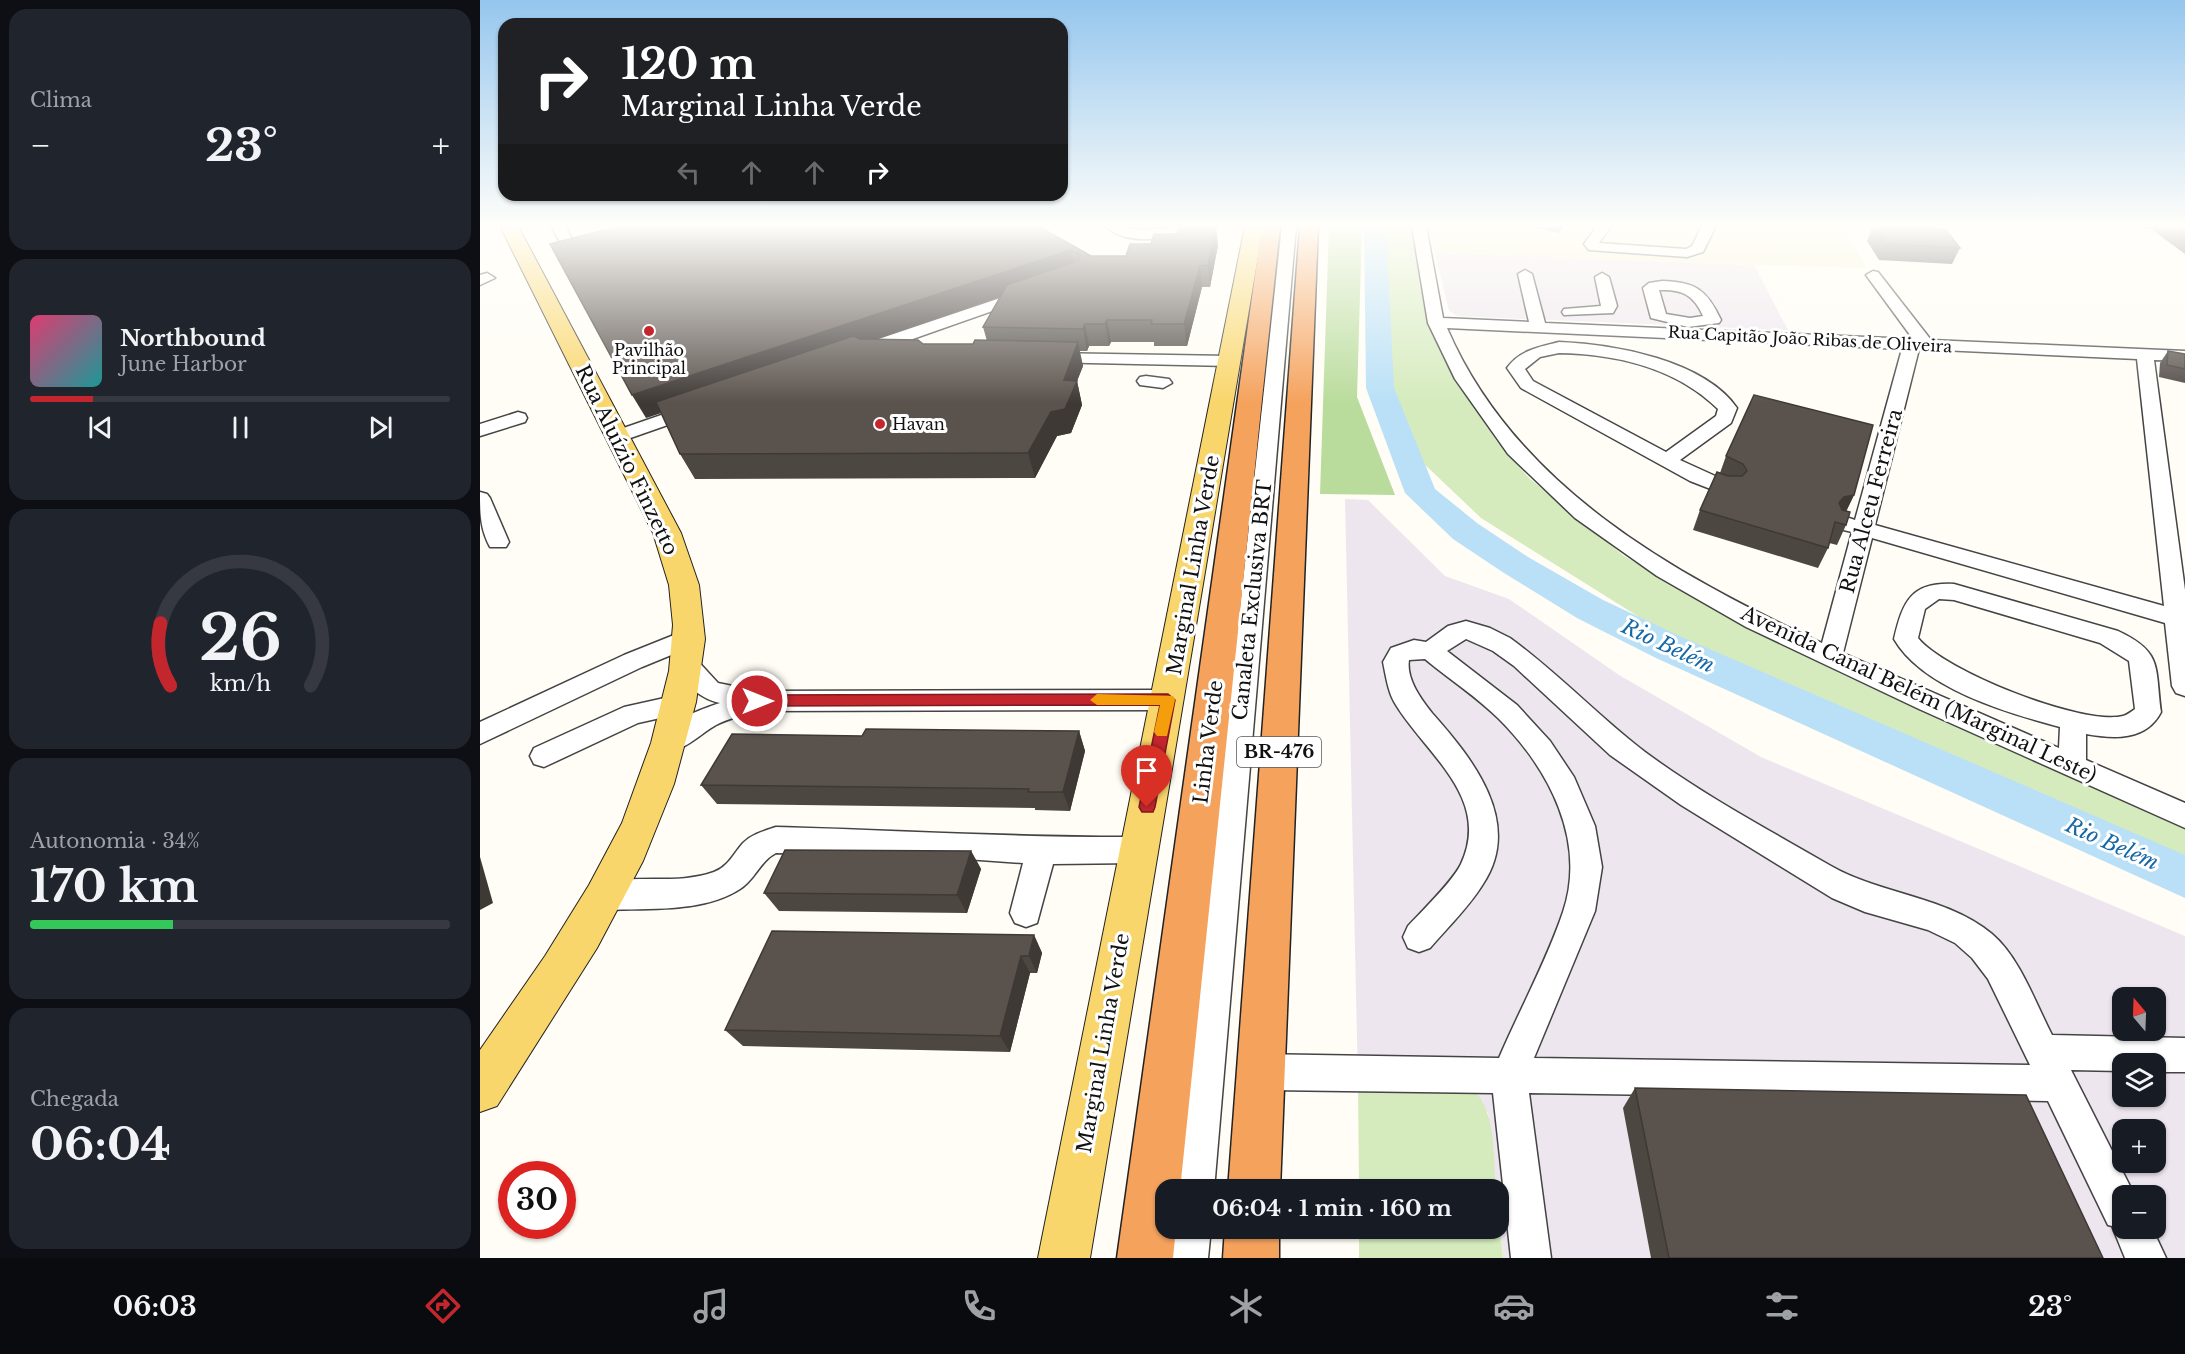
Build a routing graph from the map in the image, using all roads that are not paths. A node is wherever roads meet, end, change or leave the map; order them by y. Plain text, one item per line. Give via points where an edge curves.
1 (540, 285) edge
2 (1244, 285) edge
3 (1264, 285) edge
4 (1283, 285) edge
5 (1306, 285) edge
6 (1429, 285) edge
7 (1528, 285) edge
8 (1604, 285) edge
9 (1879, 285) edge
10 (1043, 288) edge
11 (1536, 319) junction
12 (1436, 323) junction
13 (1919, 344) junction
14 (2145, 354) junction
15 (899, 356) edge
16 (2185, 356) edge
17 (1029, 357) edge
18 (1230, 361) junction
19 (708, 405) edge
20 (518, 418) dead end
21 (480, 430) edge
22 (619, 436) junction
23 (1666, 460) junction
24 (1728, 489) edge
25 (480, 498) edge
26 (1853, 526) junction
27 (498, 542) dead end
28 (2177, 618) junction
29 (688, 651) junction
30 (1431, 651) junction
31 (1830, 657) junction
32 (2185, 686) edge
33 (1168, 700) junction
34 (757, 701) junction
35 (2073, 721) junction
36 (675, 723) junction
37 (480, 734) edge
38 (544, 756) dead end
39 (2072, 766) junction
40 (2185, 816) edge
41 (1139, 850) junction
42 (1041, 851) junction
43 (606, 896) junction
44 (1026, 913) dead end
45 (1419, 937) dead end
46 (2042, 1052) junction
47 (2185, 1055) edge
48 (1261, 1072) junction
49 (1509, 1075) junction
50 (2059, 1083) junction
51 (480, 1089) edge
52 (1195, 1179) edge
53 (1255, 1179) edge
54 (2112, 1191) edge
55 (1190, 1239) edge
56 (1252, 1239) edge
57 (2136, 1239) edge
58 (1064, 1258) edge
59 (1144, 1258) edge
60 (1188, 1258) edge
61 (1251, 1258) edge
62 (1532, 1258) edge
63 (2146, 1258) edge

1 - 22 main road, Rua Aluízio Finzetto
2 - 18 main road, Marginal Linha Verde
3 - 59 highway, Linha Verde / BR-476
4 - 52 street, Canaleta Exclusiva BRT
5 - 48 highway, BR-476
6 - 12 street, Avenida Canal Belém (Marginal Leste)
7 - 11 street
8 - 11 street via 1609,306 1606,310
9 - 13 street
10 - 15 street via 852,354
11 - 12 street, Rua Capitão João Ribas de Oliveira
11 - 13 street, Rua Capitão João Ribas de Oliveira
12 - 31 street, Avenida Canal Belém (Marginal Leste) via 1487,413 1521,457 1567,501 1665,569
13 - 14 street, Rua Capitão João Ribas de Oliveira
13 - 26 street, Rua Alceu Ferreira
14 - 16 street, Rua Capitão João Ribas de Oliveira
14 - 28 street
17 - 18 street
18 - 33 main road, Marginal Linha Verde
19 - 22 street
20 - 21 street
22 - 29 main road, Rua Aluízio Finzetto via 680,567 687,599
23 - 23 street via 1610,427 1549,399 1526,384 1516,368 1522,359 1545,350 1573,347 1647,361 1706,387 1728,408 1724,419
23 - 24 street via 1707,483
25 - 27 street
26 - 28 street
26 - 31 street, Rua Alceu Ferreira
28 - 32 street
29 - 34 street via 710,691
29 - 36 main road, Rua Aluízio Finzetto
29 - 37 street via 633,661
30 - 45 street via 1414,649 1400,654 1395,662 1397,673 1406,700 1457,760 1468,780 1481,812 1484,843 1473,874
30 - 46 street via 1453,634 1465,630 1482,633 1529,664 1620,747 1662,778 1843,888 1877,902 1942,918 1973,936 2000,968
30 - 49 street via 1508,712 1540,748 1564,785 1580,826 1587,867 1579,911
31 - 39 street, Avenida Canal Belém (Marginal Leste)
33 - 34 street
33 - 41 main road, Marginal Linha Verde
34 - 36 street
35 - 35 street via 2120,728 2137,723 2148,712 2141,657 2109,637 1954,592 1937,591 1915,603 1906,639 1915,653 2000,696
35 - 39 street
36 - 38 street via 633,714
36 - 43 main road, Rua Aluízio Finzetto via 633,842
39 - 40 street, Avenida Canal Belém (Marginal Leste)
41 - 42 street
41 - 58 main road, Marginal Linha Verde
42 - 43 street via 924,843 776,840 756,847 729,880 709,888
42 - 44 street
43 - 51 main road, Rua Aluízio Finzetto
46 - 47 street
46 - 50 street
48 - 49 street
48 - 53 highway, BR-476
49 - 50 street
49 - 62 street
50 - 54 street
55 - 60 street
56 - 61 highway
57 - 63 street

